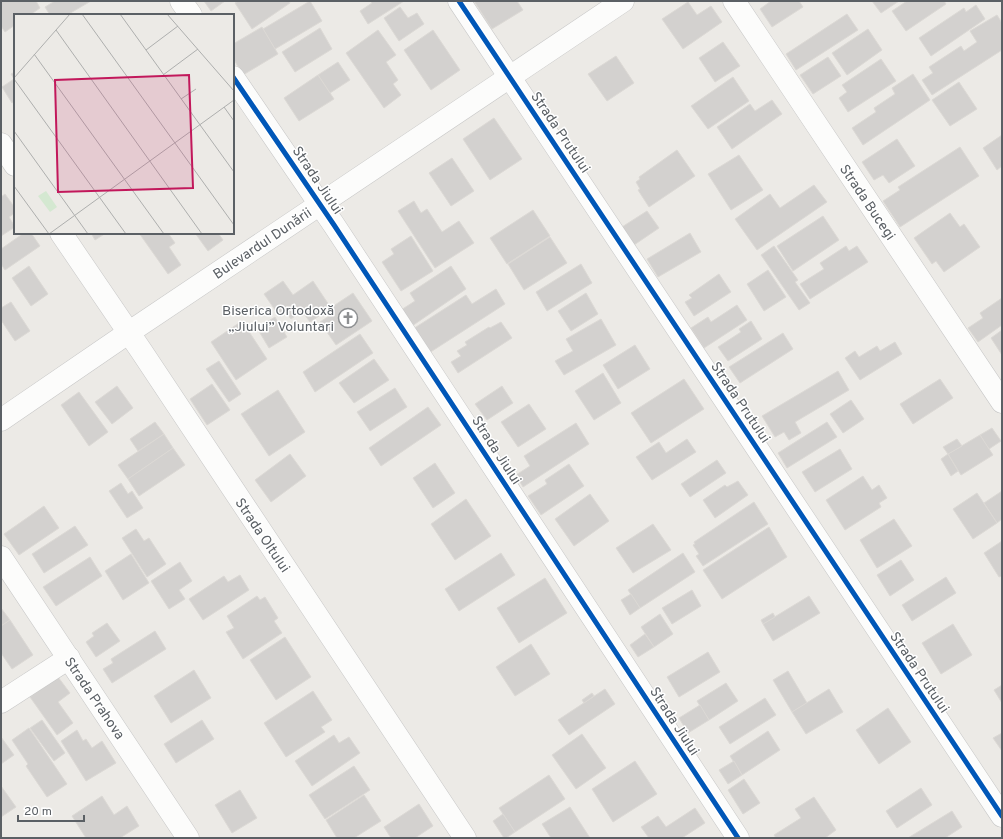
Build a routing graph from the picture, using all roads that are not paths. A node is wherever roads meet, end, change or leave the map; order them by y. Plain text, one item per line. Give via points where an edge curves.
1 (181, 1) edge
2 (459, 1) edge
3 (623, 1) edge
4 (734, 1) edge
5 (190, 14) edge
6 (510, 77) junction
7 (234, 78) edge
8 (1, 144) edge
9 (14, 164) edge
10 (320, 204) junction
11 (62, 234) edge
12 (128, 332) junction
13 (1002, 402) edge
14 (1, 420) edge
15 (1, 558) edge
16 (69, 658) junction
17 (1, 702) edge
18 (1002, 816) edge
19 (188, 838) edge
20 (465, 838) edge
21 (738, 838) edge

1 - 5 street
2 - 6 street, Strada Prutului
3 - 6 street, Bulevardul Dunării
4 - 13 street, Strada Bucegi
6 - 10 street, Bulevardul Dunării
6 - 18 street, Strada Prutului
7 - 10 street, Strada Jiului
8 - 9 street
10 - 12 street, Bulevardul Dunării
10 - 21 street, Strada Jiului
11 - 12 street, Strada Oltului
12 - 14 street, Bulevardul Dunării
12 - 20 street, Strada Oltului
15 - 16 street, Strada Prahova
16 - 17 street
16 - 19 street, Strada Prahova

